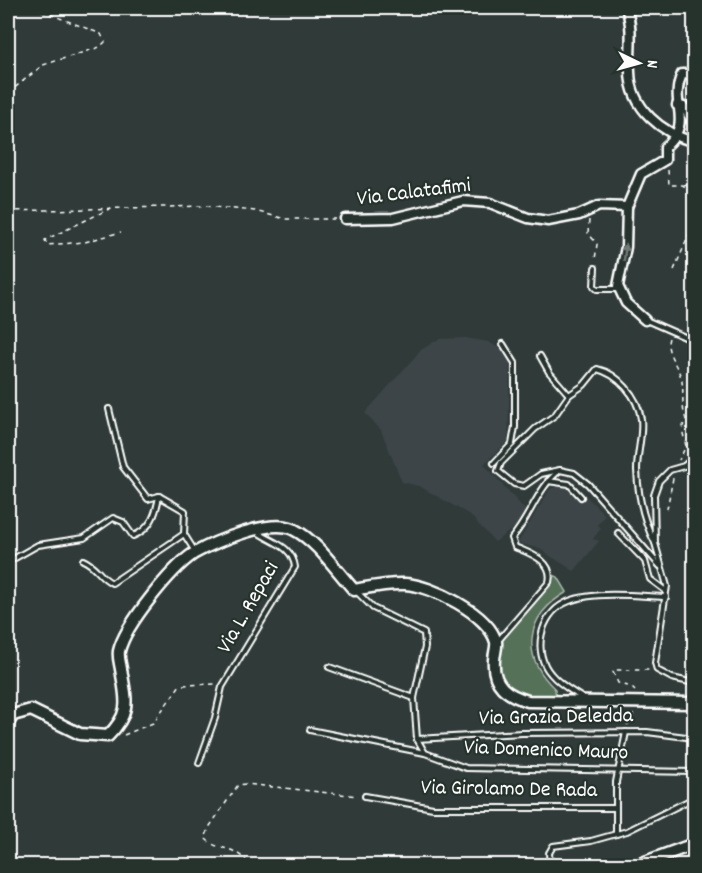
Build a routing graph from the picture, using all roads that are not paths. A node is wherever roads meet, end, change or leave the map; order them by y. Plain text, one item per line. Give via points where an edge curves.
1 (626, 8) edge
2 (694, 74) edge
3 (677, 105) junction
4 (694, 124) edge
5 (676, 137) junction
6 (694, 142) edge
7 (627, 207) junction
8 (345, 219) road end
9 (595, 268) road end
10 (618, 290) junction
11 (645, 320) joint
12 (694, 341) edge
13 (503, 344) dead end
14 (540, 356) dead end
15 (569, 395) junction
16 (109, 409) dead end
17 (694, 457) edge
18 (494, 463) dead end
19 (560, 470) junction
20 (547, 480) junction
21 (159, 496) junction
22 (580, 496) dead end
23 (252, 529) junction
24 (618, 533) dead end
25 (184, 534) junction
26 (656, 543) junction
27 (195, 554) junction
28 (83, 560) dead end
29 (8, 562) edge
30 (660, 566) junction
31 (354, 590) junction
32 (666, 591) junction
33 (666, 597) junction
34 (496, 642) junction
35 (329, 668) dead end
36 (694, 683) edge
37 (414, 698) junction
38 (587, 700) junction
39 (694, 703) edge
40 (8, 723) edge
41 (310, 730) dead end
42 (628, 732) junction
43 (694, 738) edge
44 (417, 739) junction
45 (425, 753) junction
46 (199, 763) dead end
47 (619, 771) junction
48 (694, 772) edge
49 (365, 796) road end
50 (694, 798) edge
51 (616, 808) junction
52 (616, 834) junction
53 (694, 844) edge
54 (550, 866) edge
55 (634, 866) edge

1 - 5 street via 632,41 632,90 653,121
2 - 3 street via 682,74
3 - 4 street via 684,107
3 - 5 street via 681,123
5 - 6 street
5 - 7 street via 664,147 665,160 641,174
7 - 8 street, Via Calatafimi via 599,206 548,221 528,218 490,203 463,201 393,218
10 -> 7 street via 626,247
9 - 10 lane via 597,289
10 - 11 street
11 - 12 lane
13 - 18 lane via 515,363 515,427 512,444
14 - 15 lane
15 - 19 lane via 555,415 535,429 501,463 498,471 514,484 524,486 541,474
15 - 26 lane via 597,369 620,378 641,417 637,472 648,529
16 - 21 lane via 123,467 148,499
17 - 26 lane via 684,466 669,470 659,481 654,495
19 - 20 lane
19 - 30 lane via 574,473 588,484
20 - 22 lane via 569,484
20 - 34 lane via 512,542 546,565 551,573 549,582
21 - 25 lane via 185,511
21 - 29 lane via 155,516 144,532 134,536 123,522 113,518 84,538 38,545
23 - 27 street
23 - 31 street via 292,528 309,540
23 - 46 lane, Via L. Repaci via 282,544 294,558 295,567 222,687
24 - 32 lane via 645,561 650,579
25 - 27 lane
25 - 28 lane via 112,583 102,578 94,564
26 - 30 lane
27 - 40 street via 148,600 126,632 118,653 126,709 122,722 108,736 80,734 31,710 13,715
30 - 32 lane
31 - 34 street via 406,584 436,591 483,621
31 - 37 lane via 373,608 424,633 423,663
32 - 33 lane
33 - 36 lane via 657,670
33 - 38 lane via 596,597 566,602 550,614 540,635 549,673
34 - 38 street via 496,681 509,695 528,700
35 - 37 lane
37 - 44 lane
38 - 39 street
41 - 45 lane, Via Domenico Mauro
42 - 43 lane, Via Grazia Deledda
42 - 44 lane, Via Grazia Deledda
42 - 47 lane
44 - 45 lane
45 - 47 lane, Via Domenico Mauro via 466,768
47 - 48 lane, Via Domenico Mauro
47 - 51 lane
49 - 51 lane, Via Girolamo De Rada via 433,808
50 - 52 lane
51 - 52 lane
52 - 54 lane via 553,846
53 - 55 street

